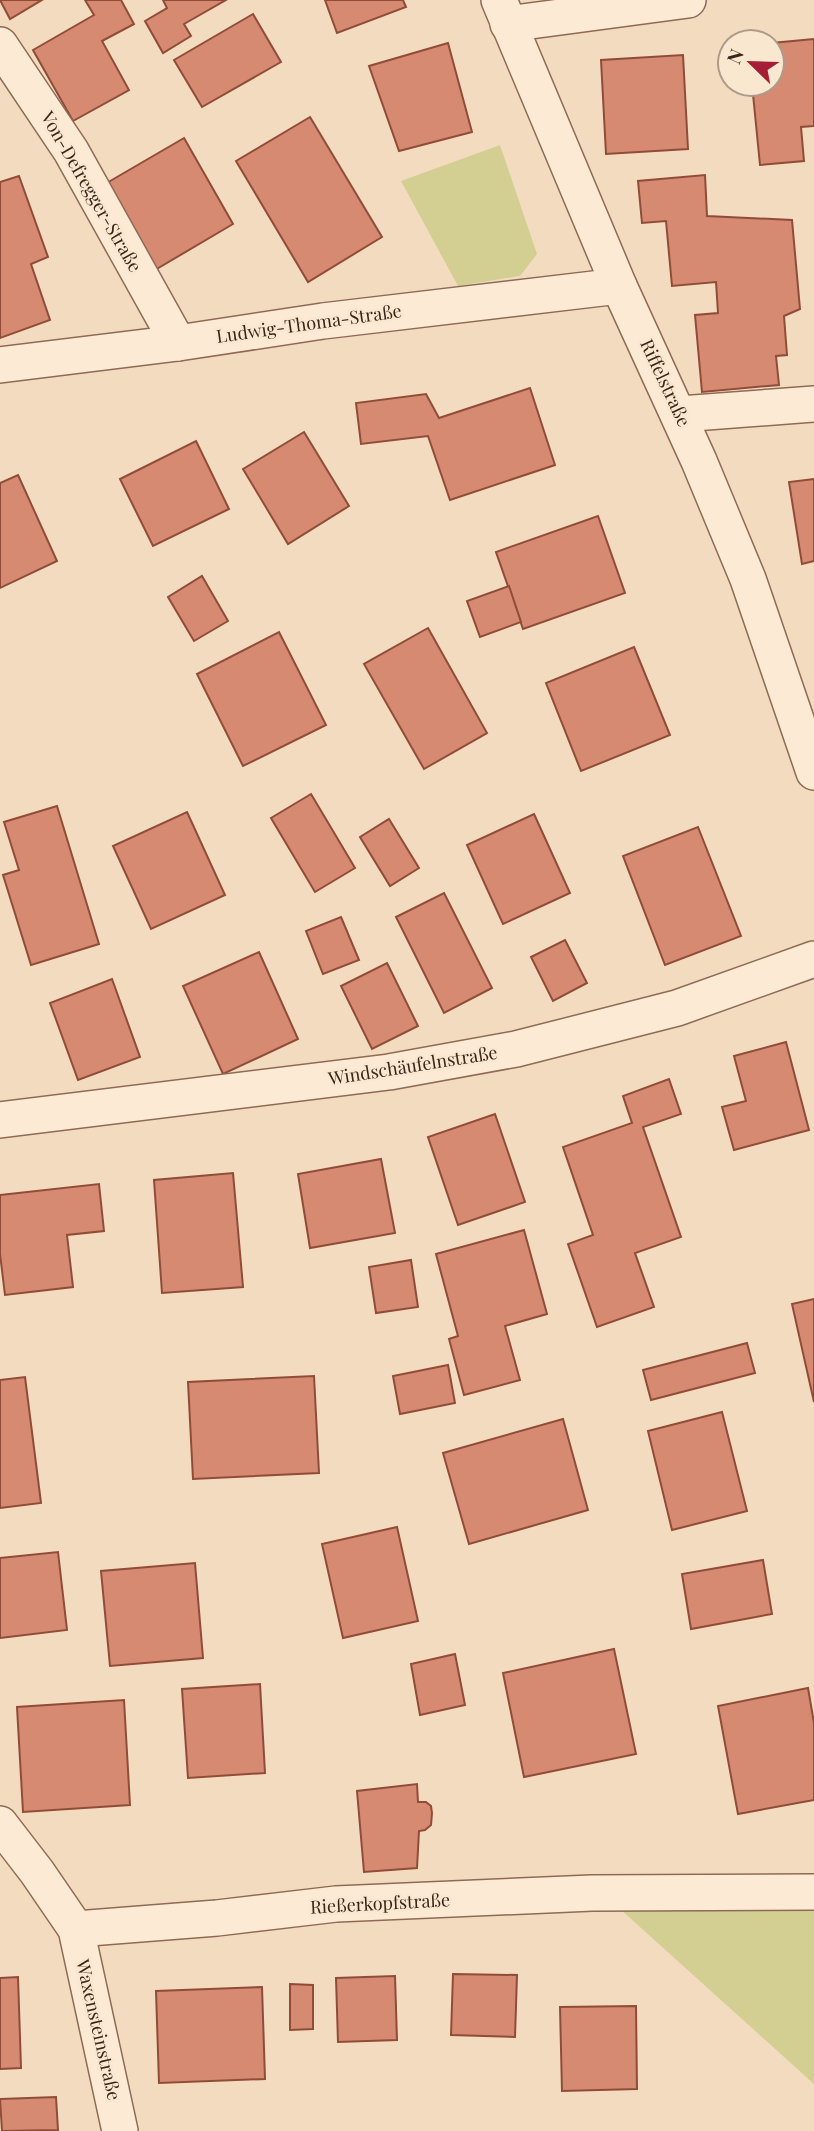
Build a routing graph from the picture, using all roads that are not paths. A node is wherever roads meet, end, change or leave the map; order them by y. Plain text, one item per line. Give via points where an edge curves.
1 (688, 0) edge
2 (504, 12) edge
3 (0, 45) edge
4 (619, 286) junction
5 (178, 342) junction
6 (0, 365) edge
7 (814, 404) edge
8 (680, 414) junction
9 (808, 733) edge
10 (814, 772) edge
11 (814, 959) edge
12 (0, 1120) edge
13 (0, 1824) edge
14 (814, 1892) edge
15 (75, 1929) junction
16 (120, 2131) edge

1 - 2 street
2 - 4 street, Riffelstraße
3 - 5 street, Von-Defregger-Straße via 71,151
4 - 5 street, Ludwig-Thoma-Straße
4 - 8 street, Riffelstraße
5 - 6 street, Ludwig-Thoma-Straße
7 - 8 street
8 - 9 street, Riffelstraße
9 - 10 street, Riffelstraße
11 - 12 street, Windschäufelnstraße via 677,1008 504,1052 389,1072
13 - 15 street
14 - 15 street, Rießerkopfstraße via 603,1893 349,1904
15 - 16 street, Waxensteinstraße

